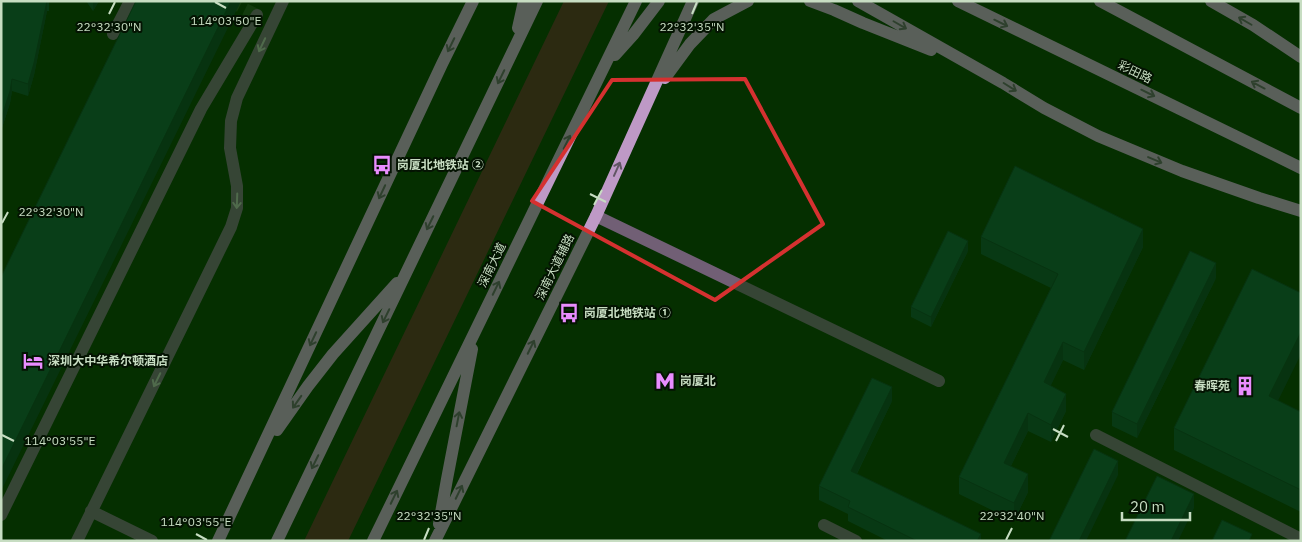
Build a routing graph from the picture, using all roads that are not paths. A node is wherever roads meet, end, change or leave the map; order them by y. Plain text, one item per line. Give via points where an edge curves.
1 (130, 1) edge
2 (283, 1) edge
3 (473, 1) edge
4 (524, 1) edge
5 (537, 1) edge
6 (636, 1) edge
7 (659, 1) edge
8 (693, 1) edge
9 (748, 1) edge
10 (810, 1) edge
11 (858, 1) edge
12 (958, 1) edge
13 (1100, 1) edge
14 (1212, 1) edge
15 (257, 15) dead end
16 (114, 34) dead end
17 (1301, 57) edge
18 (509, 58) junction
19 (967, 64) junction
20 (603, 68) junction
21 (1301, 108) edge
22 (640, 119) junction
23 (1301, 168) edge
24 (1301, 211) edge
25 (596, 216) junction
26 (407, 272) junction
27 (475, 332) junction
28 (939, 381) dead end
29 (1096, 435) dead end
30 (257, 460) junction
31 (92, 511) junction
32 (1, 515) edge
33 (824, 525) dead end
34 (436, 538) edge
35 (1301, 539) edge
36 (77, 541) edge
37 (152, 541) edge
38 (218, 541) edge
39 (277, 541) edge
40 (373, 541) edge
41 (856, 541) edge

1 - 16 street
2 -> 31 street via 236,98 230,148 237,186 237,208 231,227
3 -> 30 main road
4 - 18 main road
5 - 18 main road
6 - 20 main road, 深南大道
7 - 20 main road
8 - 22 main road, 深南大道辅路
9 - 22 main road via 714,19 690,44
10 - 19 main road
11 -> 19 main road
12 -> 23 main road, 彩田路
21 -> 13 main road
17 -> 14 main road
15 - 32 street via 200,109
18 -> 26 main road
19 -> 24 main road via 1098,136 1182,171
27 -> 20 main road, 深南大道
25 -> 22 main road, 深南大道辅路
25 - 28 street
34 -> 25 main road, 深南大道辅路
26 -> 30 main road via 333,354
26 -> 39 main road
34 -> 27 main road
40 -> 27 main road, 深南大道
29 - 35 street
30 - 38 main road
31 - 36 street
31 - 37 street
33 - 41 street

